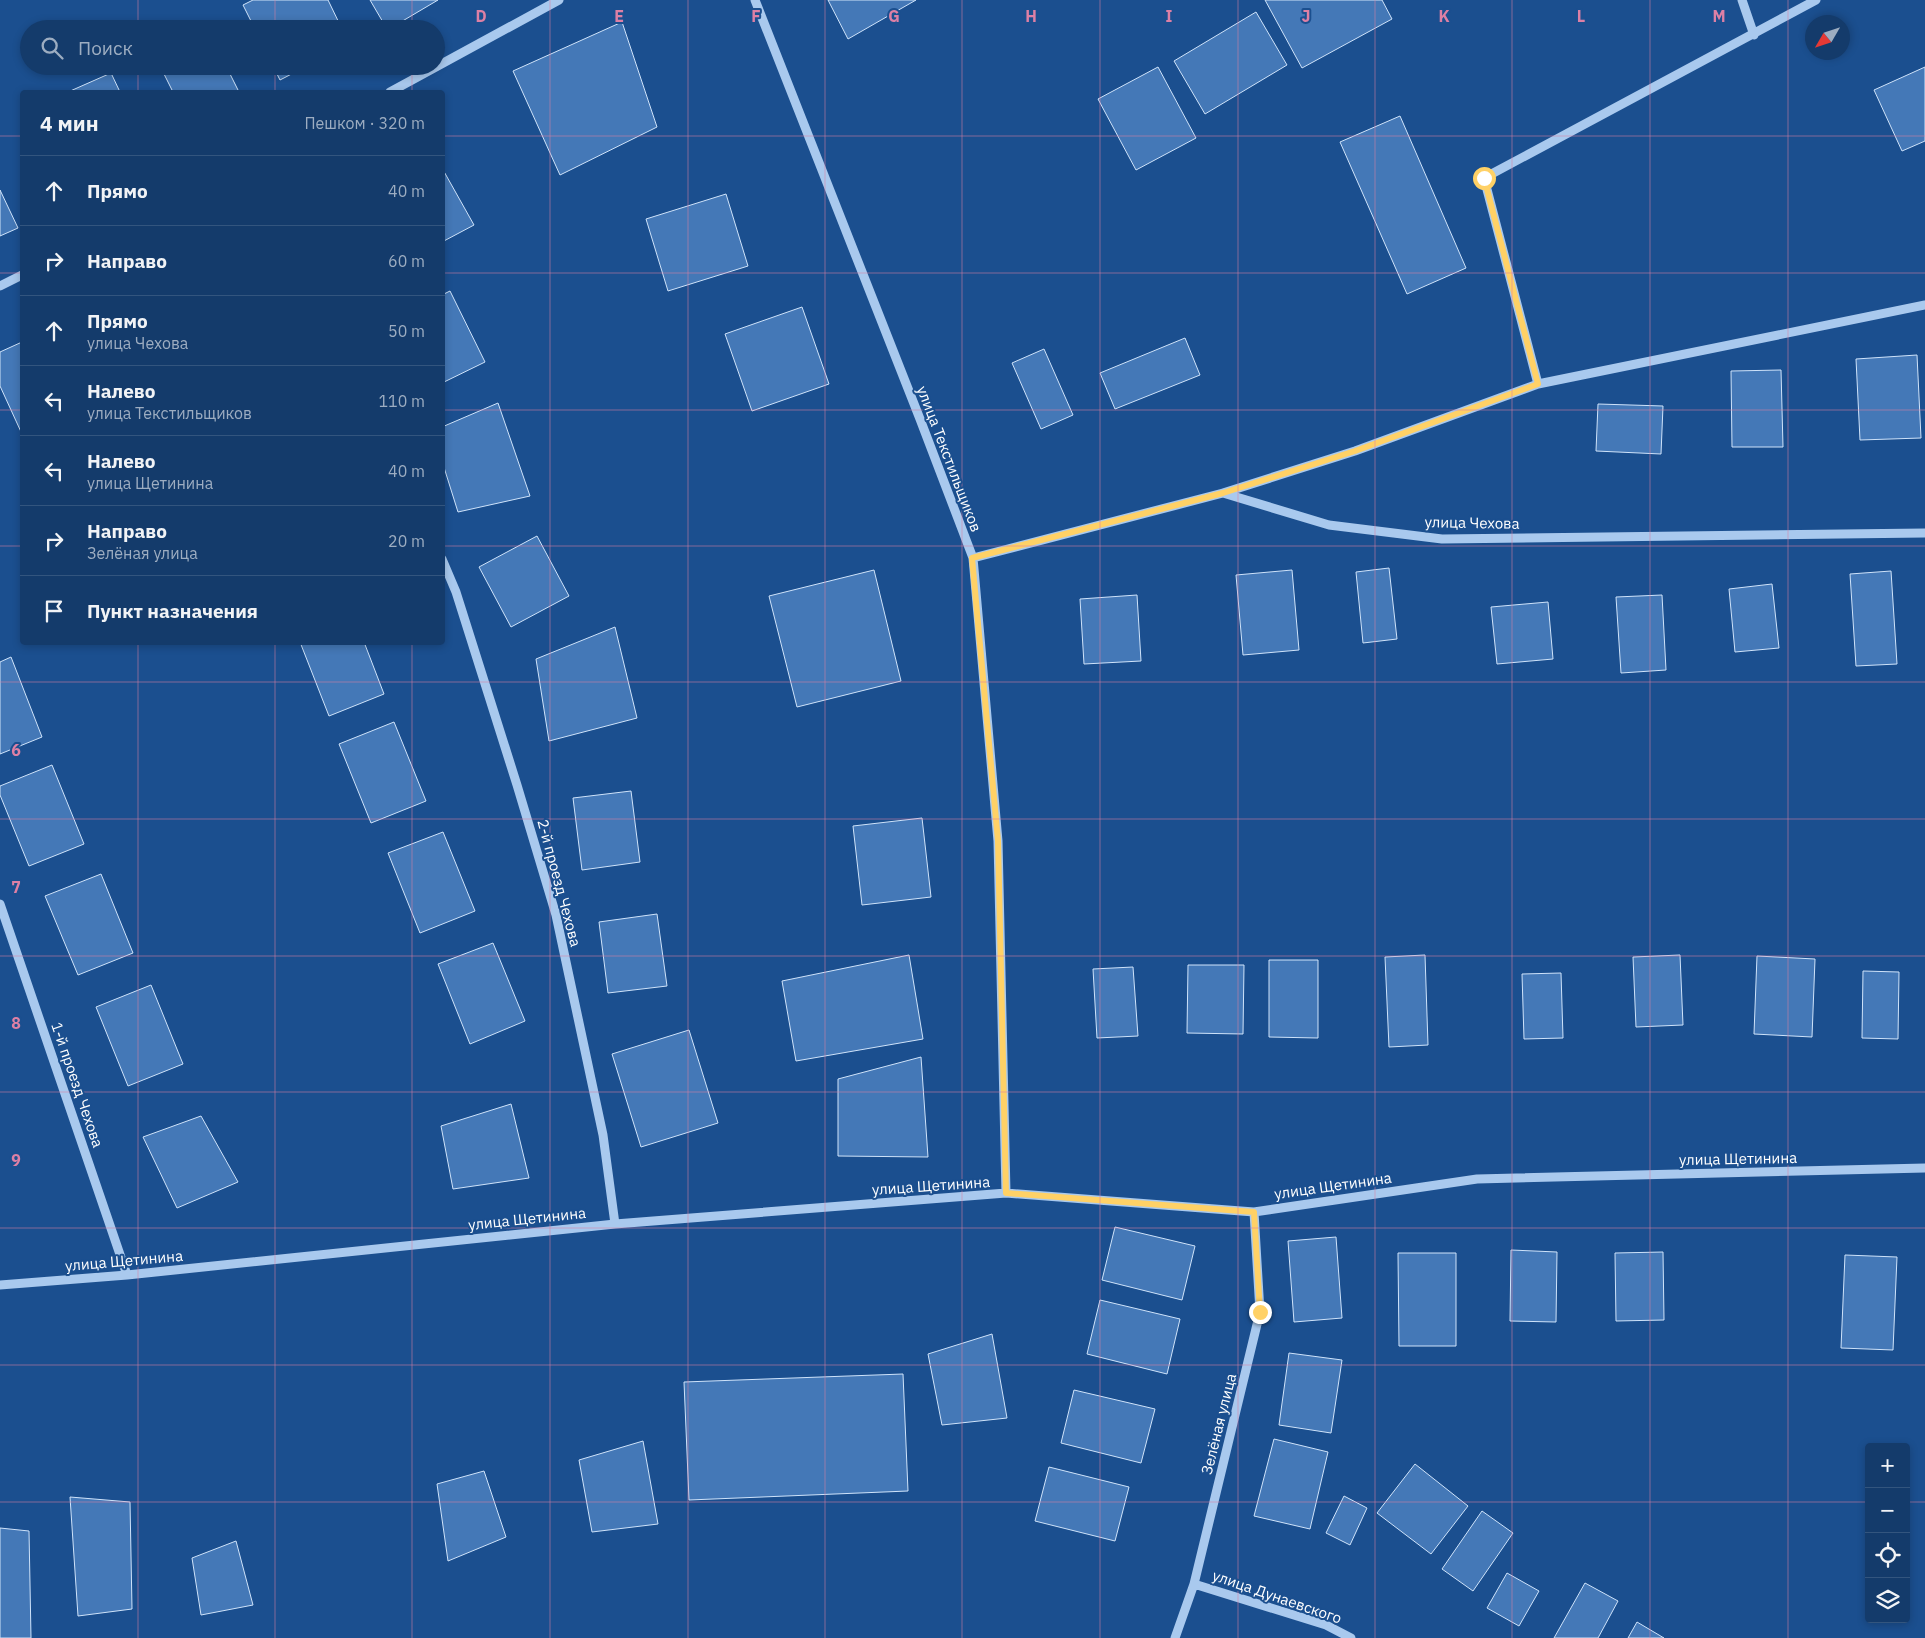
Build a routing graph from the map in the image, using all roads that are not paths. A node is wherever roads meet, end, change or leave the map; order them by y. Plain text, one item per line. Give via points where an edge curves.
1 (559, 0) edge
2 (755, 0) edge
3 (1742, 0) edge
4 (1816, 0) edge
5 (1754, 35) junction
6 (445, 62) edge
7 (421, 75) edge
8 (394, 90) edge
9 (20, 277) edge
10 (0, 286) edge
11 (1925, 305) edge
12 (1538, 384) junction
13 (1223, 493) junction
14 (1925, 532) edge
15 (972, 558) junction
16 (445, 566) edge
17 (0, 904) edge
18 (1925, 1168) edge
19 (1006, 1193) junction
20 (1254, 1212) junction
21 (615, 1224) junction
22 (127, 1275) junction
23 (0, 1285) edge
24 (1194, 1584) junction
25 (1175, 1638) edge
26 (1351, 1638) edge

1 - 6 street
2 - 15 street, улица Текстильщиков
3 - 5 street
4 - 5 street
5 - 12 street via 1484,178
7 - 8 street
9 - 10 street
11 - 12 street
12 - 13 street via 1355,451
13 - 14 street, улица Чехова via 1329,525 1442,539
13 - 15 street
15 - 19 street, улица Текстильщиков via 998,841
16 - 21 street, 2-й проезд Чехова via 515,776 556,915 603,1135
17 - 22 street, 1-й проезд Чехова
18 - 20 street, улица Щетинина via 1477,1179
19 - 20 street, улица Щетинина
19 - 21 street, улица Щетинина
20 - 24 street, Зелёная улица via 1260,1312
21 - 22 street, улица Щетинина
22 - 23 street, улица Щетинина
24 - 25 street, Зелёная улица
24 - 26 street, улица Дунаевского via 1326,1625

